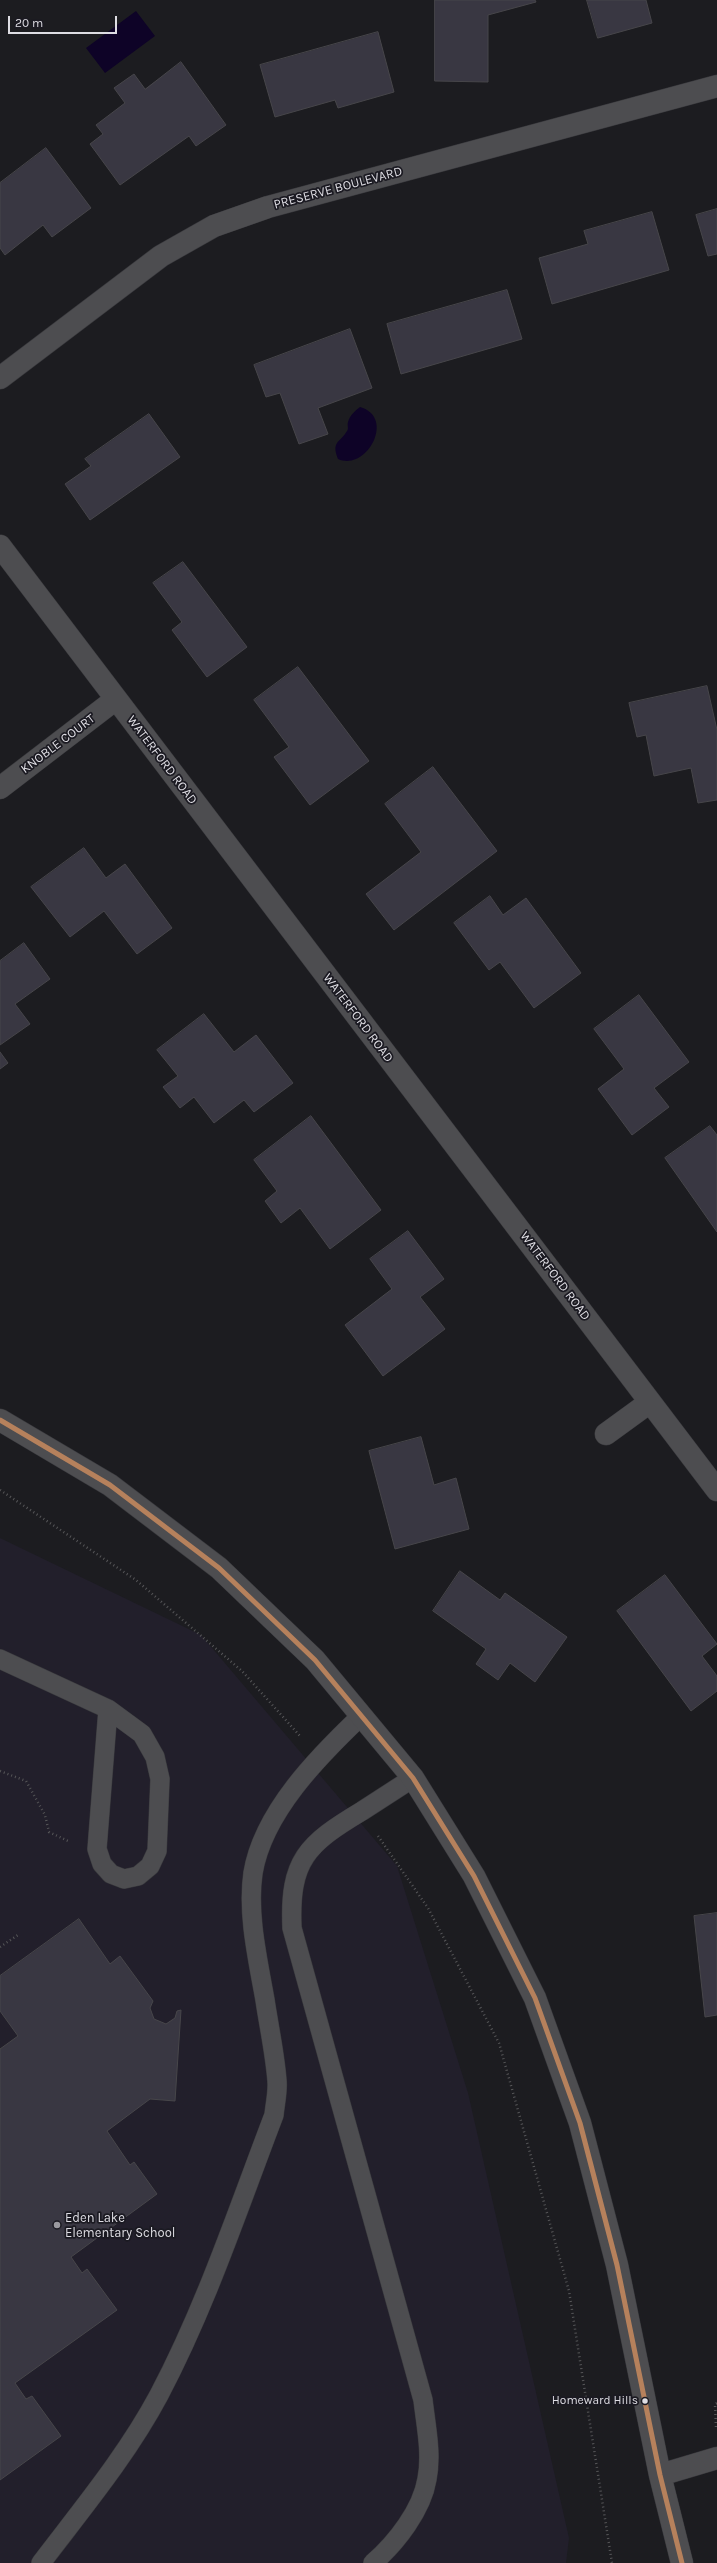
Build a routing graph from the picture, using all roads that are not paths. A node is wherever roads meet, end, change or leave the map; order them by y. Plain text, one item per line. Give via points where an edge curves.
1 (717, 86) edge
2 (0, 378) edge
3 (0, 546) edge
4 (116, 699) junction
5 (0, 788) edge
6 (650, 1402) junction
7 (0, 1420) edge
8 (606, 1434) dead end
9 (717, 1490) edge
10 (0, 1659) edge
11 (108, 1709) junction
12 (361, 1716) junction
13 (413, 1778) junction
14 (717, 2458) edge
15 (660, 2475) junction
16 (41, 2563) edge
17 (373, 2563) edge
18 (682, 2563) edge

1 - 2 street, PRESERVE BOULEVARD via 268,207 214,226 161,256
3 - 4 street, WATERFORD ROAD
4 - 5 street, KNOBLE COURT
4 - 6 street, WATERFORD ROAD
6 - 8 street
6 - 9 street, WATERFORD ROAD
7 - 12 street via 110,1485 219,1568 314,1660
10 - 11 lane
11 - 11 lane via 142,1734 155,1757 160,1780 157,1851 150,1866 138,1876 124,1879 111,1874 102,1864 97,1849
12 - 13 street
12 - 16 lane via 318,1756 280,1811 262,1841 253,1874 257,1954 277,2083 274,2115 198,2315 159,2396 111,2470
13 - 15 street via 474,1876 535,1998 580,2124 617,2265
13 - 17 lane via 318,1840 305,1856 296,1877 291,1901 292,1928 423,2400 428,2447 427,2480 402,2532
14 - 15 street
15 - 18 street

